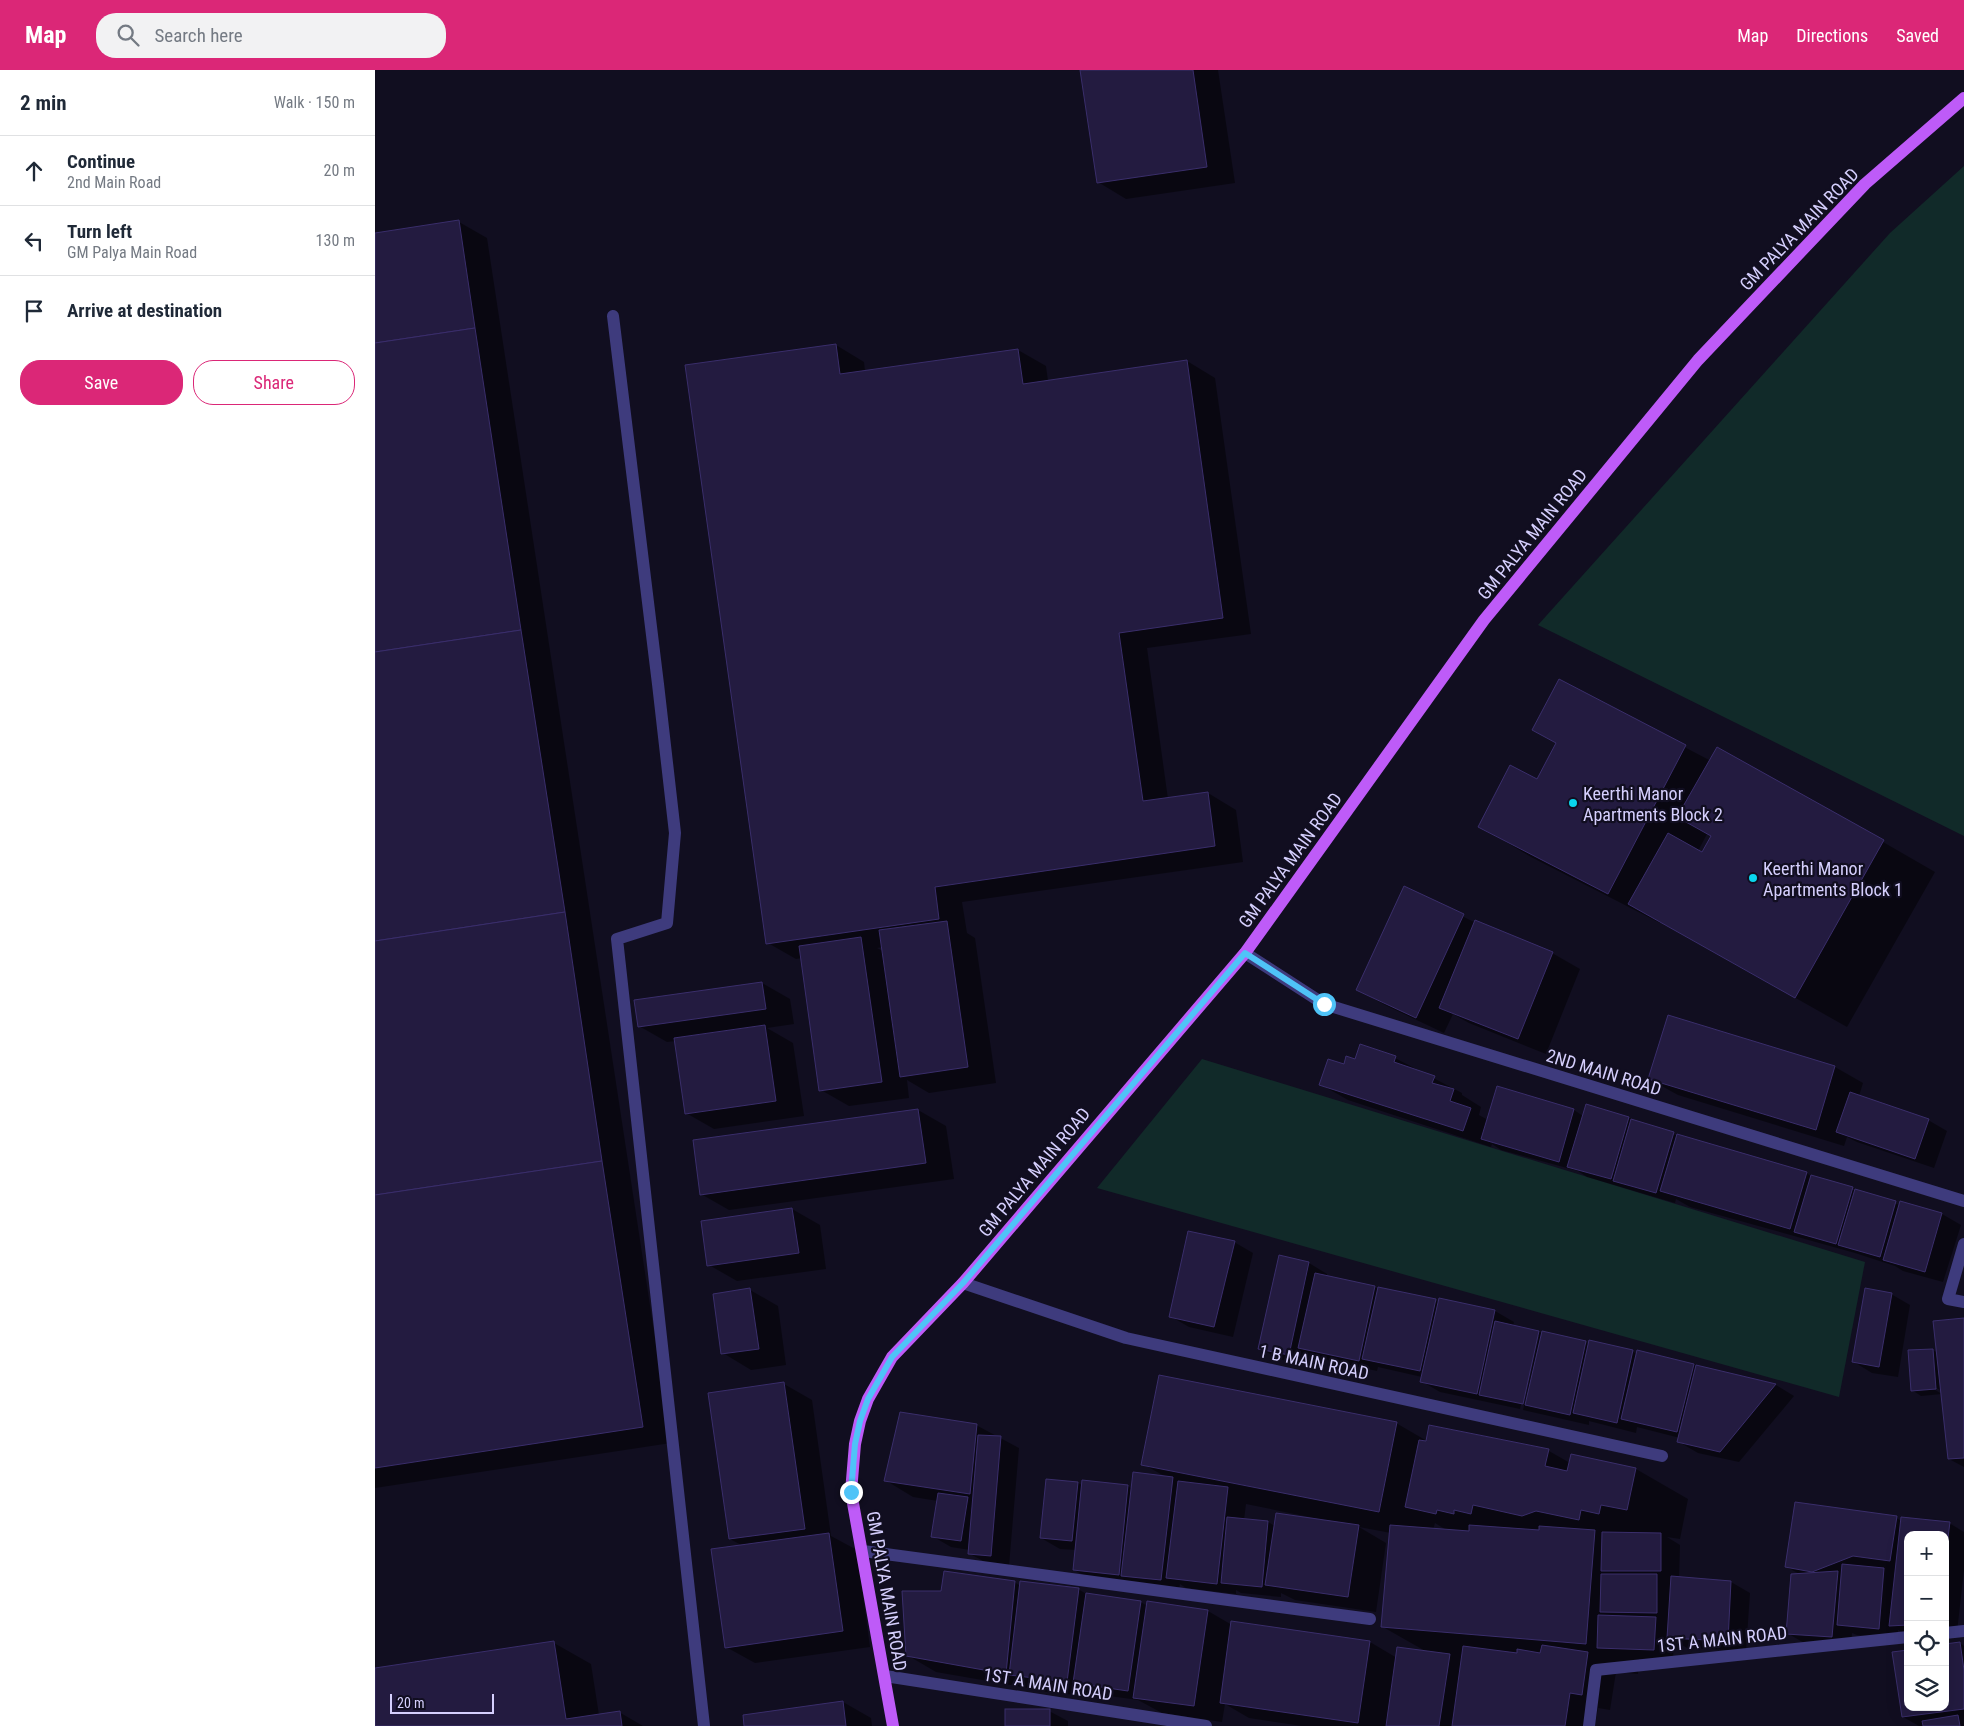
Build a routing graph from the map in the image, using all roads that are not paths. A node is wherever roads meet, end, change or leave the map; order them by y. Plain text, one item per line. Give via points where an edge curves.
1 (1964, 98) edge
2 (613, 316) dead end
3 (1245, 953) junction
4 (1964, 1201) edge
5 (1964, 1244) edge
6 (963, 1283) junction
7 (1964, 1302) edge
8 (1662, 1456) dead end
9 (863, 1551) junction
10 (1370, 1619) dead end
11 (1964, 1631) edge
12 (1949, 1633) edge
13 (1904, 1637) edge
14 (885, 1676) junction
15 (704, 1726) edge
16 (893, 1726) edge
17 (1206, 1726) edge
18 (1589, 1726) edge

1 - 3 main road, GM PALYA MAIN ROAD via 1865,184 1698,360 1484,620
2 - 15 street via 675,833 667,923 617,939
3 - 4 street, 2ND MAIN ROAD via 1324,1004
3 - 6 main road, GM PALYA MAIN ROAD
5 - 7 street via 1948,1299
6 - 8 street, 1 B MAIN ROAD via 1126,1338
6 - 9 main road, GM PALYA MAIN ROAD via 892,1357 863,1414 855,1444 851,1492
9 - 10 street
9 - 14 main road, GM PALYA MAIN ROAD
11 - 12 street
13 - 18 street, 1ST A MAIN ROAD via 1596,1670
14 - 16 main road, GM PALYA MAIN ROAD
14 - 17 street, 1ST A MAIN ROAD

